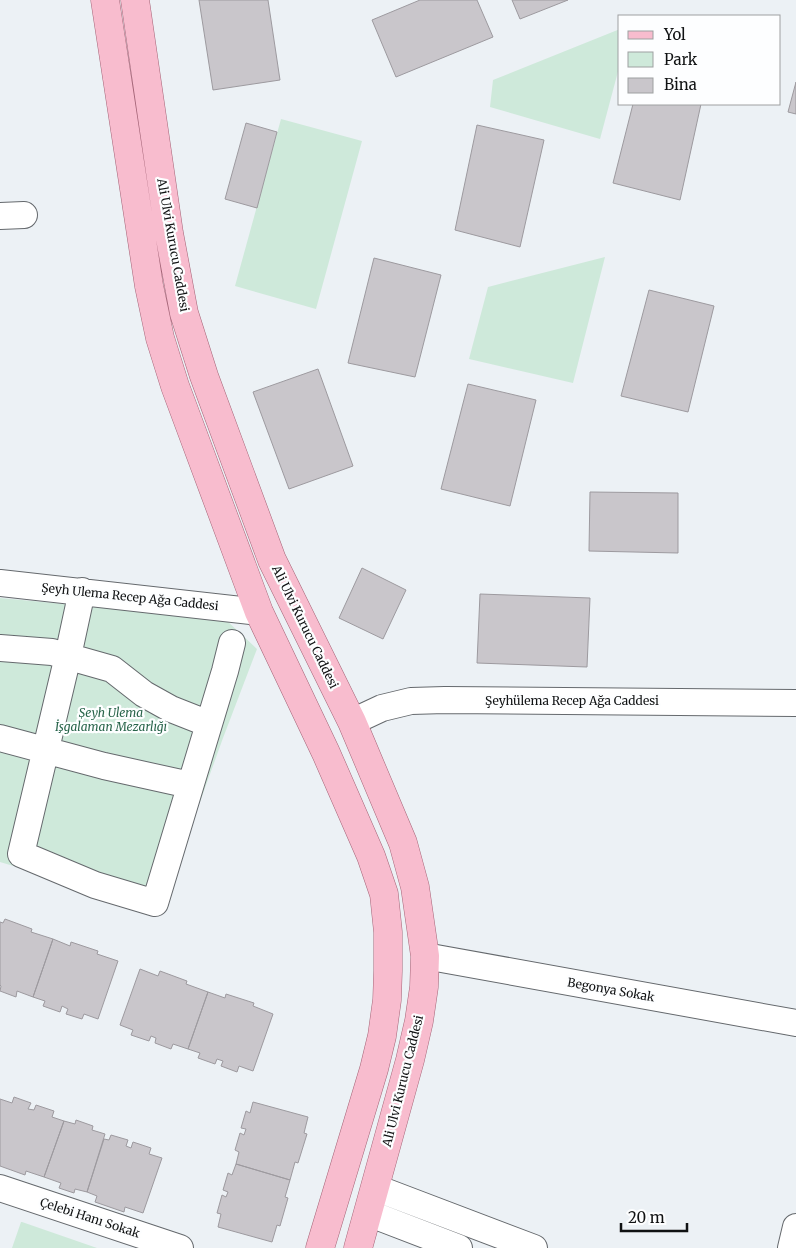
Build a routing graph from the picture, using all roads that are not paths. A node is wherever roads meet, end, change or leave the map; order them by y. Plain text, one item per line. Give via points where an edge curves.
1 (105, 0) edge
2 (135, 0) edge
3 (0, 583) edge
4 (82, 592) junction
5 (259, 612) junction
6 (232, 643) dead end
7 (0, 648) edge
8 (68, 656) junction
9 (796, 703) edge
10 (352, 722) junction
11 (209, 724) junction
12 (0, 738) edge
13 (45, 751) junction
14 (190, 785) junction
15 (10, 851) edge
16 (425, 956) junction
17 (796, 1023) edge
18 (0, 1188) edge
19 (372, 1200) junction
20 (796, 1227) edge
21 (180, 1248) edge
22 (320, 1248) edge
23 (358, 1248) edge
24 (459, 1248) edge
25 (534, 1248) edge
26 (791, 1248) edge

1 - 5 main road via 149,286 160,338 174,386
2 - 10 main road, Ali Ulvi Kurucu Caddesi via 184,313 272,560
3 - 4 street, Şeyh Ulema Recep Ağa Caddesi
4 - 5 street, Şeyh Ulema Recep Ağa Caddesi
4 - 8 street
5 - 22 main road via 371,856 384,894 388,932 387,1000 382,1036
6 - 11 street
7 - 8 street
8 - 11 street via 112,669 144,694
8 - 13 street
9 - 10 street, Şeyhülema Recep Ağa Caddesi via 411,701 382,708
10 - 16 main road, Ali Ulvi Kurucu Caddesi via 403,843 415,887
11 - 14 street
12 - 13 street
13 - 14 street
13 - 15 street
14 - 15 street via 155,903 95,885
16 - 17 street, Begonya Sokak
16 - 19 main road, Ali Ulvi Kurucu Caddesi via 419,1021
18 - 21 street, Çelebi Hanı Sokak
19 - 23 main road, Ali Ulvi Kurucu Caddesi
19 - 24 street
19 - 25 street
20 - 26 street

